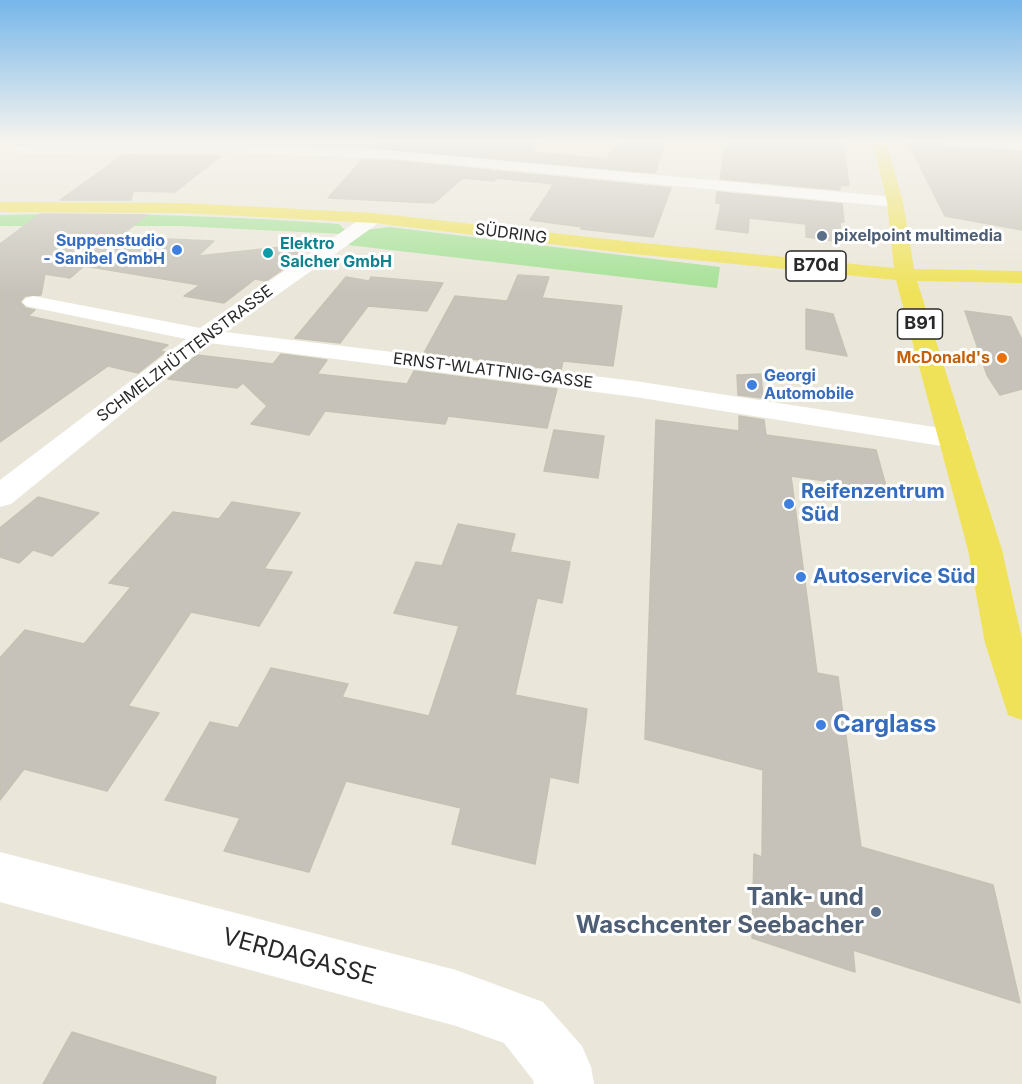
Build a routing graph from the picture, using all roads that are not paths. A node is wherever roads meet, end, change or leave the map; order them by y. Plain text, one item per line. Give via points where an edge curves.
1 (786, 192) edge
2 (892, 192) edge
3 (895, 202) junction
4 (0, 207) edge
5 (374, 218) junction
6 (905, 275) junction
7 (1022, 277) edge
8 (33, 302) dead end
9 (204, 336) junction
10 (954, 439) junction
11 (0, 496) edge
12 (1022, 701) edge
13 (0, 877) edge
14 (564, 1084) edge

1 - 3 street
2 - 3 main road, B91
3 - 6 main road, B91
4 - 5 main road, SÜDRING / B70d via 195,209
5 - 6 main road, SÜDRING / B70d
5 - 9 street, SCHMELZHÜTTENSTRASSE
6 - 7 main road, SÜDRING / B70d
6 - 10 main road, B91
8 - 9 street, ERNST-WLATTNIG-GASSE
9 - 10 street, ERNST-WLATTNIG-GASSE via 635,389
9 - 11 street, SCHMELZHÜTTENSTRASSE
10 - 12 main road, B91
13 - 14 street, VERDAGASSE via 456,998 523,1022 561,1067

